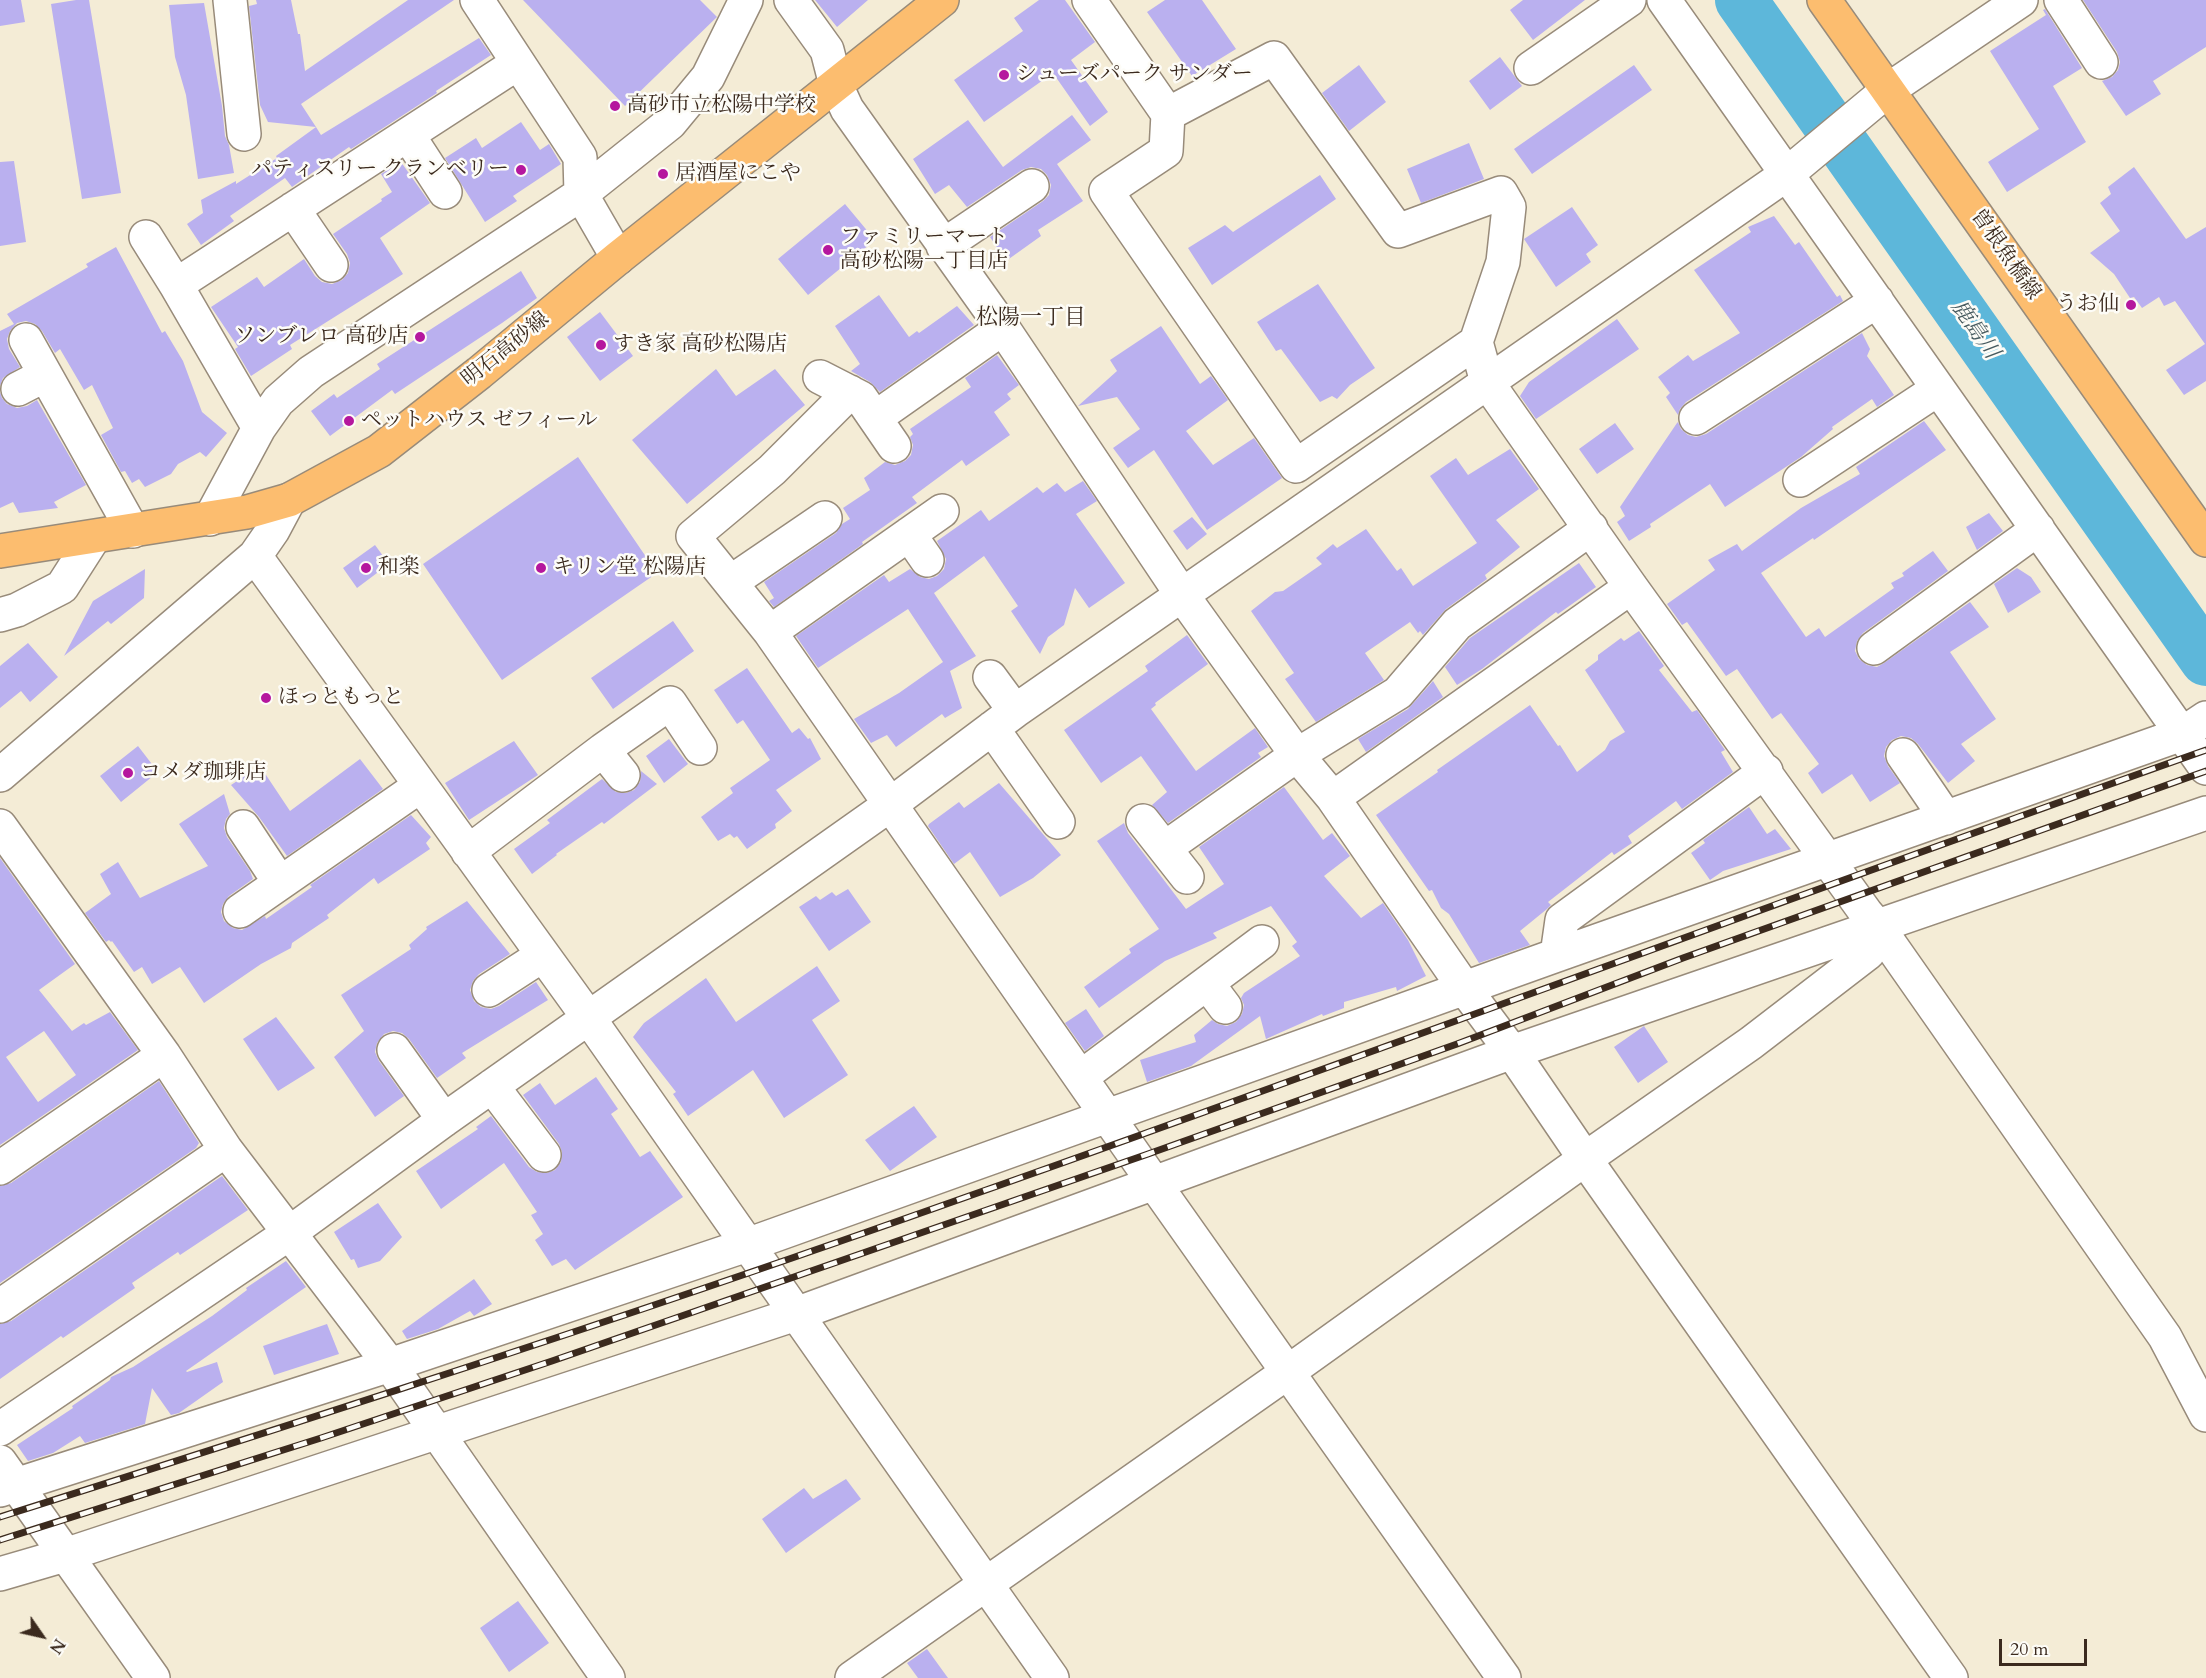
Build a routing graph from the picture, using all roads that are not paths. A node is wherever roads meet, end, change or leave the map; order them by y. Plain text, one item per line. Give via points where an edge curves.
1 (230, 0) edge
2 (477, 0) edge
3 (746, 0) edge
4 (791, 0) edge
5 (942, 0) edge
6 (1089, 0) edge
7 (1629, 0) edge
8 (1664, 0) edge
9 (1824, 0) edge
10 (2021, 0) edge
11 (2061, 0) edge
12 (2101, 62) dead end
13 (518, 63) junction
14 (1531, 68) dead end
15 (836, 85) junction
16 (1888, 90) junction
17 (1168, 114) junction
18 (244, 134) dead end
19 (408, 135) junction
20 (1787, 174) junction
21 (1032, 186) dead end
22 (445, 192) dead end
23 (581, 194) junction
24 (293, 209) junction
25 (146, 237) dead end
26 (944, 246) junction
27 (618, 258) junction
28 (331, 265) dead end
29 (176, 285) junction
30 (1877, 301) junction
31 (1003, 328) junction
32 (26, 340) dead end
33 (1476, 342) junction
34 (820, 377) dead end
35 (1487, 382) junction
36 (1938, 389) junction
37 (850, 392) junction
38 (875, 418) junction
39 (1696, 418) dead end
40 (259, 428) junction
41 (894, 446) dead end
42 (1800, 480) dead end
43 (289, 500) junction
44 (942, 511) dead end
45 (825, 518) dead end
46 (210, 519) junction
47 (1592, 528) junction
48 (2038, 530) junction
49 (133, 531) junction
50 (94, 537) junction
51 (2206, 540) edge
52 (0, 551) edge
53 (255, 556) junction
54 (731, 582) junction
55 (1631, 587) junction
56 (1182, 595) junction
57 (0, 615) edge
58 (770, 632) junction
59 (1874, 648) dead end
60 (990, 677) dead end
61 (1003, 720) junction
62 (2194, 726) edge
63 (700, 748) dead end
64 (1297, 755) junction
65 (1903, 755) dead end
66 (2206, 768) edge
67 (1766, 771) junction
68 (0, 775) edge
69 (420, 786) junction
70 (1333, 798) junction
71 (891, 804) junction
72 (2206, 813) edge
73 (1946, 818) junction
74 (1143, 821) dead end
75 (1058, 822) dead end
76 (0, 826) edge
77 (243, 827) dead end
78 (1165, 848) junction
79 (468, 852) junction
80 (1829, 859) junction
81 (1187, 877) dead end
82 (280, 883) junction
83 (240, 911) dead end
84 (1878, 927) junction
85 (1262, 942) dead end
86 (543, 955) junction
87 (1557, 955) junction
88 (1465, 989) junction
89 (489, 990) dead end
90 (588, 1017) junction
91 (394, 1050) dead end
92 (1512, 1052) junction
93 (164, 1055) junction
94 (1081, 1077) junction
95 (492, 1086) junction
96 (1109, 1116) junction
97 (444, 1120) junction
98 (226, 1150) junction
99 (544, 1155) dead end
100 (1585, 1159) junction
101 (0, 1168) edge
102 (1154, 1183) junction
103 (288, 1234) junction
104 (747, 1245) junction
105 (0, 1306) edge
106 (796, 1314) junction
107 (390, 1365) junction
108 (1288, 1372) junction
109 (2206, 1415) edge
110 (0, 1429) edge
111 (437, 1432) junction
112 (5, 1479) edge
113 (64, 1555) junction
114 (0, 1574) edge
115 (986, 1584) junction
116 (153, 1678) edge
117 (608, 1678) edge
118 (852, 1678) edge
119 (1052, 1678) edge
120 (1504, 1678) edge
121 (1951, 1678) edge

1 - 18 street
2 - 13 street
3 - 23 street via 708,77 670,123
4 - 15 street via 827,50
5 - 15 main road, 明石高砂線
6 - 17 street
7 - 14 street
8 - 20 street
9 - 16 main road, 曽根魚橋線
10 - 16 street
11 - 12 street
13 - 19 street
13 - 23 street via 580,157
15 - 26 street via 847,109
15 - 27 main road, 明石高砂線
16 - 20 street
16 - 51 main road, 曽根魚橋線
17 - 33 street via 1274,58 1398,231 1501,193 1509,207 1503,262
17 - 33 street via 1166,151 1106,191 1296,466
19 - 22 street
19 - 24 street
20 - 30 street
20 - 35 street
21 - 26 street
23 - 27 street
23 - 40 street via 312,372 278,400
24 - 28 street
24 - 29 street
25 - 29 street
26 - 31 street
27 - 43 main road, 明石高砂線 via 379,451
29 - 40 street
30 - 36 street
30 - 39 street
31 - 38 street
31 - 56 street
32 - 49 street via 32,382
33 - 35 street
34 - 37 street
35 - 47 street
35 - 56 street
36 - 42 street
36 - 48 street
37 - 38 street via 861,398
37 - 54 street via 772,470 693,536
38 - 41 street
40 - 46 street
43 - 46 main road, 明石高砂線
43 - 53 street
44 - 58 street via 918,547
45 - 54 street
46 - 49 main road, 明石高砂線
47 - 55 street
47 - 64 street via 1457,624 1398,693
48 - 59 street
48 - 62 street
49 - 50 main road, 明石高砂線
50 - 52 main road, 明石高砂線
50 - 57 street via 62,587
53 - 68 street
53 - 69 street
54 - 58 street
55 - 67 street
55 - 70 street
56 - 61 street
56 - 64 street
58 - 71 street
60 - 61 street
61 - 71 street
61 - 75 street
62 - 66 street
62 - 73 street
63 - 79 street via 670,703 613,763
64 - 70 street
64 - 78 street
65 - 73 street
67 - 80 street
67 - 87 street via 1562,920
69 - 79 street
69 - 82 street
70 - 88 street
71 - 90 street
71 - 94 street
72 - 84 street
73 - 80 street
74 - 78 street
76 - 93 street
77 - 82 street
78 - 81 street
79 - 86 street
80 - 84 street
80 - 87 street
82 - 83 street
84 - 92 street
84 - 100 street via 1868,952 1751,1043
84 - 109 street via 2164,1337
85 - 94 street via 1216,995
86 - 89 street
86 - 90 street
87 - 88 street
88 - 92 street
88 - 96 street
90 - 95 street
90 - 104 street
91 - 97 street
92 - 100 street
92 - 102 street
93 - 98 street
93 - 101 street
94 - 96 street
95 - 97 street
95 - 99 street
96 - 102 street
96 - 104 street
97 - 103 street
98 - 103 street
98 - 105 street
100 - 108 street
100 - 121 street
102 - 106 street
102 - 108 street
103 - 107 street
103 - 110 street
104 - 106 street
104 - 107 street
106 - 111 street
106 - 115 street
107 - 111 street
107 - 112 street
108 - 115 street
108 - 120 street
111 - 113 street
111 - 117 street
112 - 113 street
113 - 114 street
113 - 116 street
115 - 118 street
115 - 119 street

